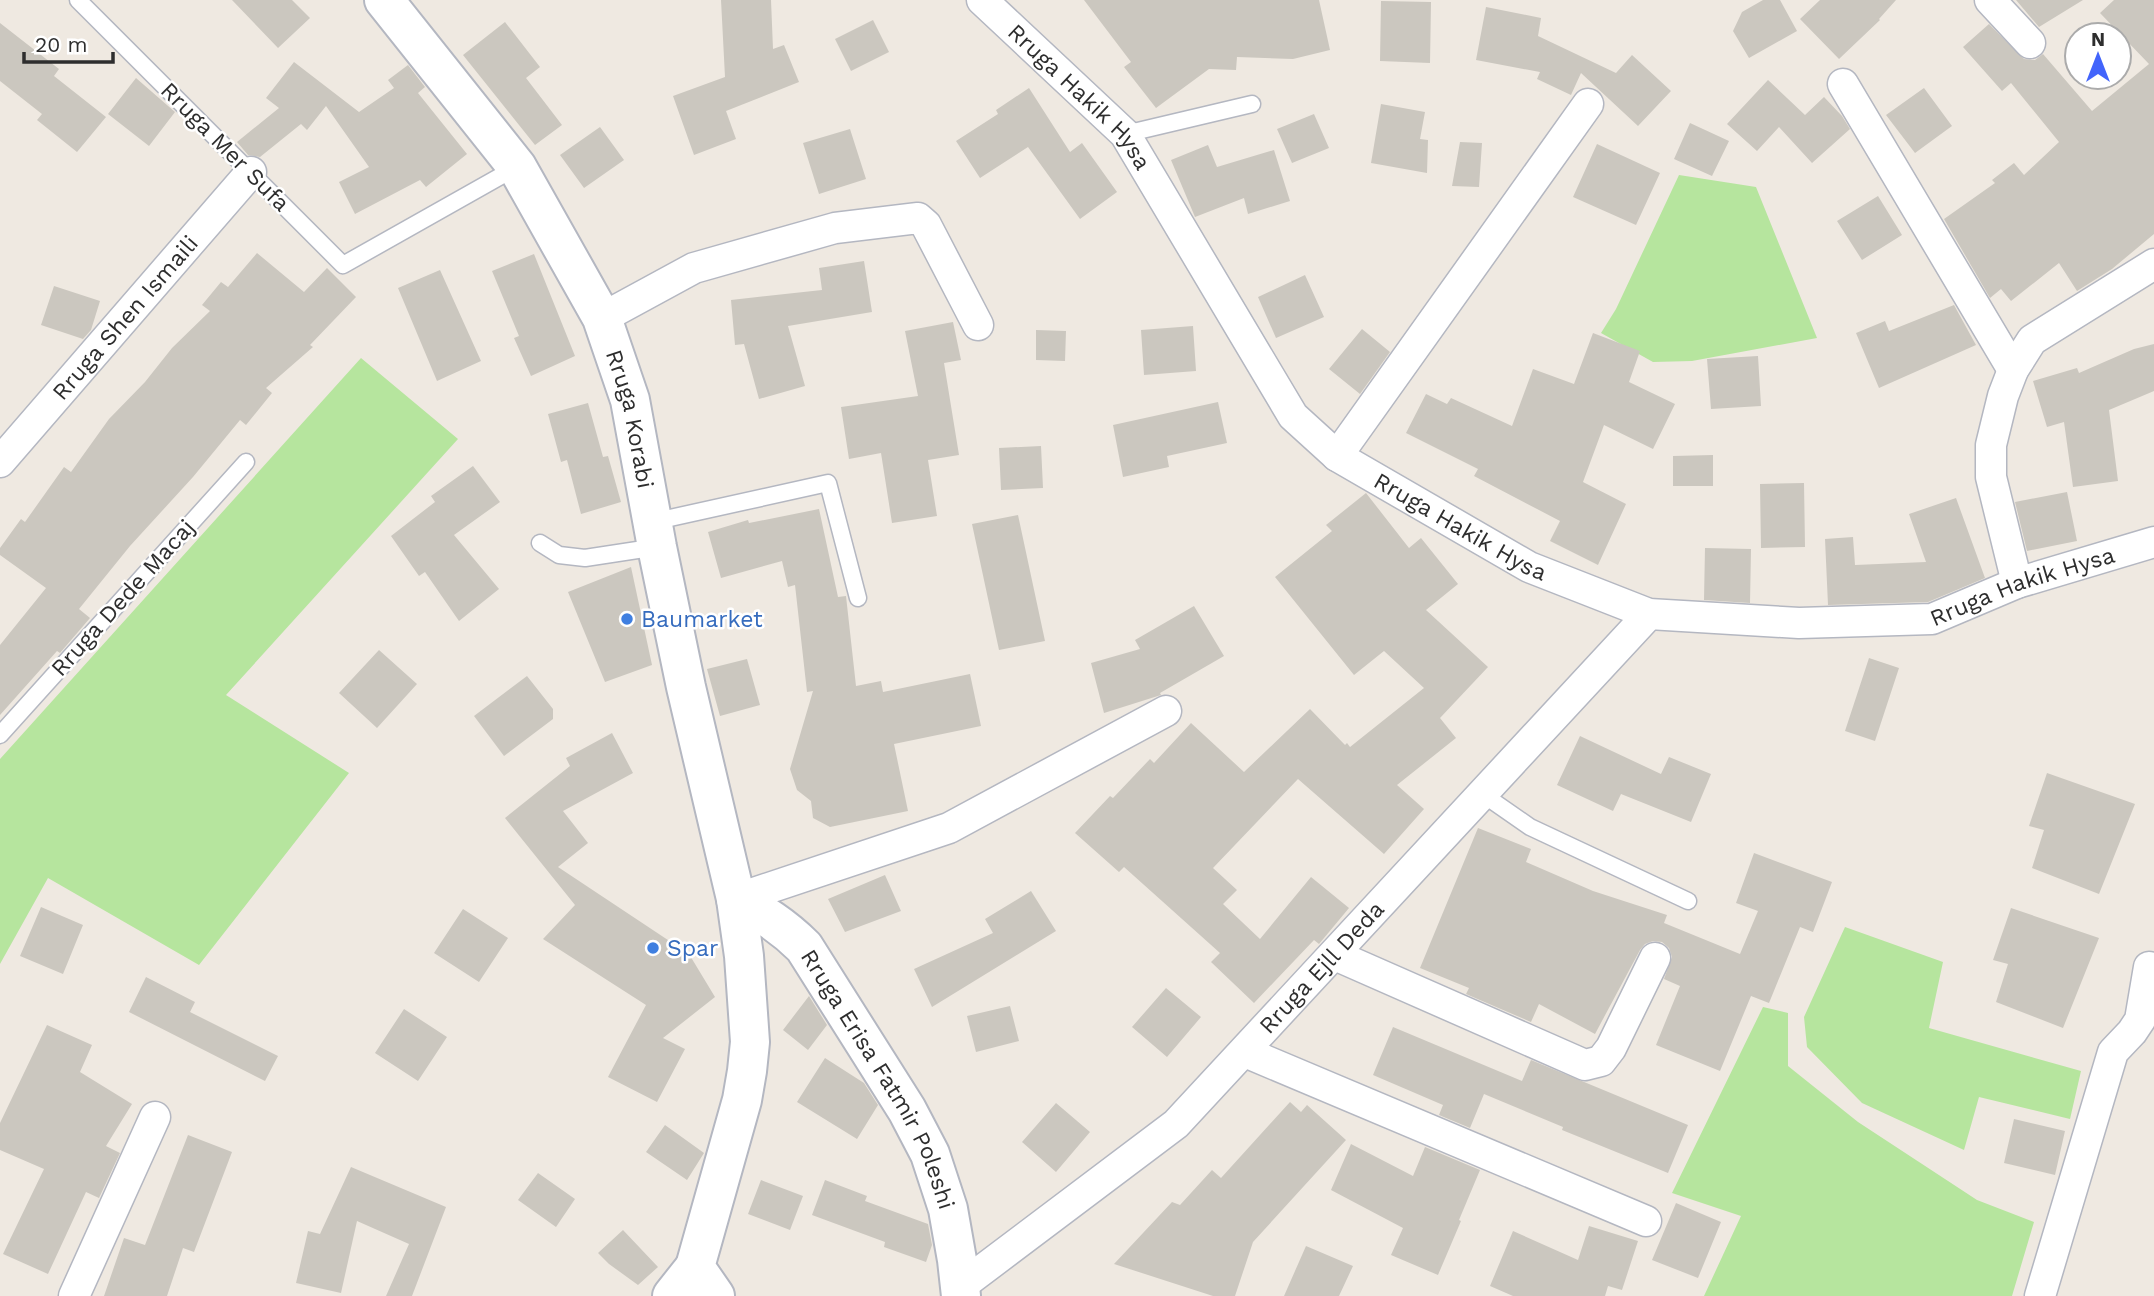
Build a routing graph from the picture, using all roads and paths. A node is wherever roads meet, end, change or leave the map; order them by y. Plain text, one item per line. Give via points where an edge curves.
1 (78, 0) edge
2 (384, 0) edge
3 (982, 0) edge
4 (1990, 0) edge
5 (2030, 43) dead end
6 (1843, 84) dead end
7 (1252, 104) dead end
8 (1588, 104) dead end
9 (1125, 135) junction
10 (517, 166) junction
11 (251, 172) junction
12 (2154, 264) edge
13 (602, 318) junction
14 (978, 325) dead end
15 (2013, 370) junction
16 (1338, 456) junction
17 (0, 462) edge
18 (246, 462) dead end
19 (655, 534) junction
20 (2154, 542) edge
21 (540, 543) dead end
22 (2017, 583) junction
23 (858, 597) dead end
24 (1649, 614) junction
25 (1166, 711) dead end
26 (0, 735) edge
27 (1484, 794) junction
28 (736, 898) junction
29 (1688, 901) dead end
30 (1335, 955) junction
31 (1655, 958) dead end
32 (2151, 961) edge
33 (1245, 1052) junction
34 (155, 1117) dead end
35 (1646, 1221) dead end
36 (694, 1287) edge
37 (961, 1291) edge
38 (74, 1296) edge
39 (2039, 1296) edge

1 - 11 lane, Rruga Mer Sufa
2 - 10 street, Rruga Korabi
3 - 9 street, Rruga Hakik Hysa
4 - 5 street
6 - 15 street
7 - 9 lane
8 - 16 street
9 - 16 street, Rruga Hakik Hysa via 1293,416
10 - 11 lane, Rruga Mer Sufa via 343,265
10 - 13 street, Rruga Korabi
11 - 17 street, Rruga Shen Ismaili
12 - 15 street via 2032,340
13 - 14 street via 694,268 835,228 918,218 926,225
13 - 19 street, Rruga Korabi via 630,400
15 - 22 street via 1991,445 1991,467
16 - 24 street, Rruga Hakik Hysa via 1529,567
18 - 26 lane, Rruga Dede Macaj
19 - 21 lane via 586,558 559,555
19 - 23 lane via 828,483
19 - 28 street, Rruga Korabi
20 - 22 street, Rruga Hakik Hysa
22 - 24 street, Rruga Hakik Hysa via 1932,619 1799,623
24 - 27 street, Rruga Ejll Deda
25 - 28 street via 949,828
27 - 29 lane via 1531,827
27 - 30 street, Rruga Ejll Deda
28 - 36 street, Rruga Korabi via 750,1042 747,1071
28 - 37 street, Rruga Erisa Fatmir Poleshi via 769,917 804,947 907,1110 930,1154 948,1209
30 - 31 street via 1586,1065 1601,1061 1611,1048
30 - 33 street, Rruga Ejll Deda
32 - 39 street via 2140,1020 2113,1052
33 - 35 street
33 - 37 street, Rruga Ejll Deda via 1176,1124
34 - 38 street

